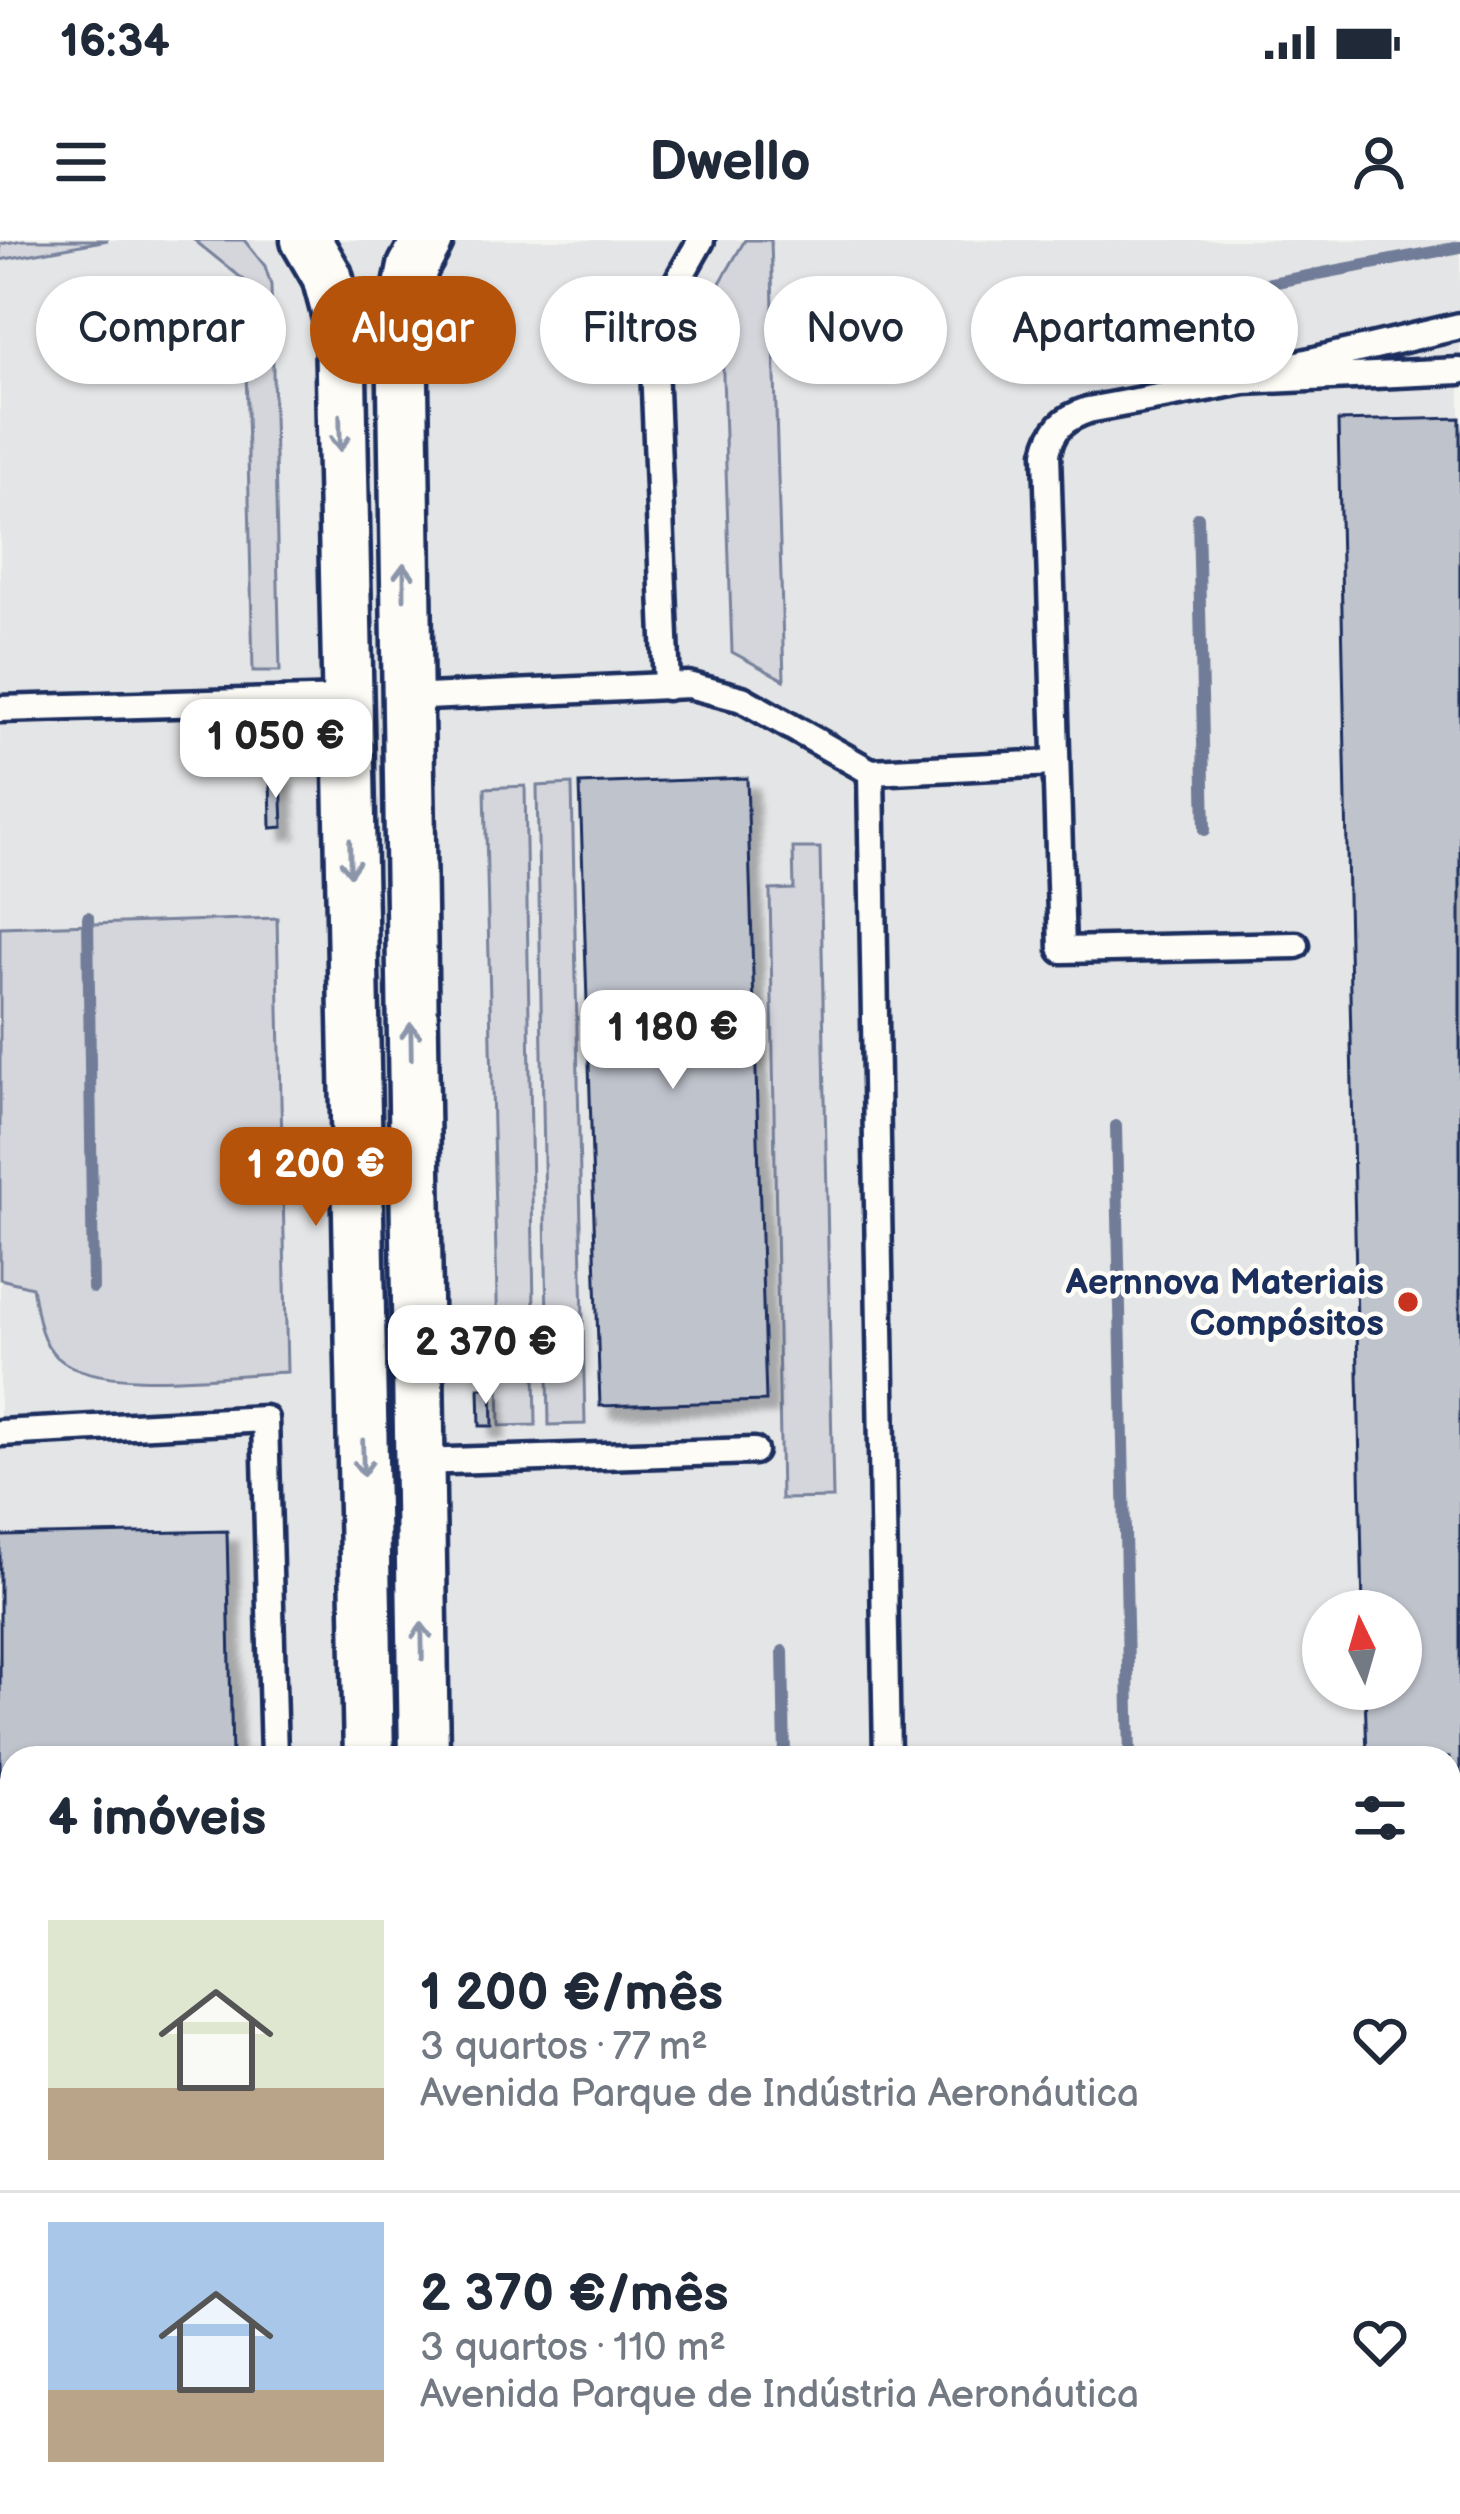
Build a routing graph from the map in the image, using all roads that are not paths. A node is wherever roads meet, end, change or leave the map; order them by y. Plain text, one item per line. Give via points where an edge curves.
1 (306, 240) edge
2 (428, 240) edge
3 (701, 240) edge
4 (1460, 326) edge
5 (1460, 371) edge
6 (1195, 389) junction
7 (668, 687) junction
8 (405, 698) junction
9 (346, 699) junction
10 (0, 709) edge
11 (1054, 763) junction
12 (871, 772) junction
13 (1295, 945) dead end
14 (0, 1433) edge
15 (754, 1451) dead end
16 (419, 1462) junction
17 (274, 1746) edge
18 (369, 1746) edge
19 (424, 1746) edge
20 (887, 1746) edge

1 -> 9 street via 327,276 340,325
8 -> 2 street via 402,320
3 - 7 lane via 663,307 654,365
4 - 6 lane
5 - 6 lane via 1283,377
6 - 11 lane via 1073,415 1051,436
7 - 8 lane
7 - 12 lane via 724,691
16 -> 8 street
9 - 10 lane
9 -> 18 street
11 - 12 lane
11 - 13 lane via 1062,950
12 - 20 lane
14 - 17 lane via 265,1419
15 - 16 lane
19 -> 16 street

